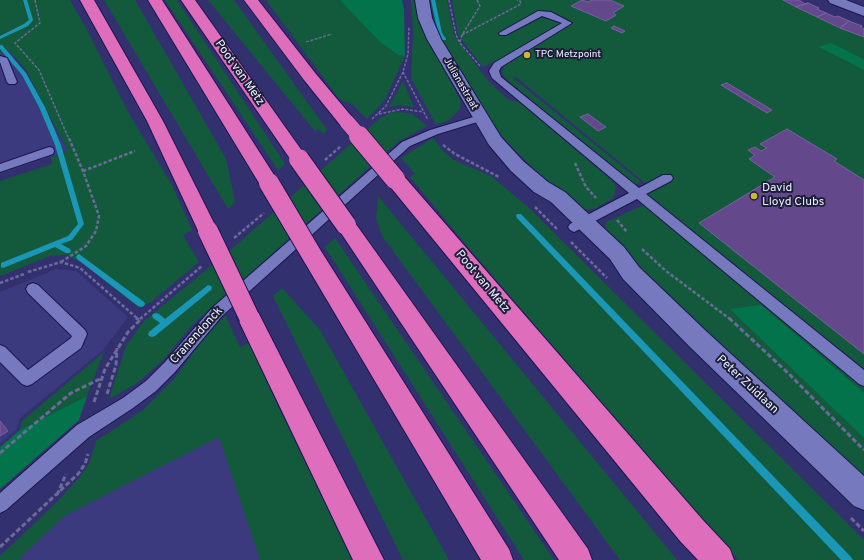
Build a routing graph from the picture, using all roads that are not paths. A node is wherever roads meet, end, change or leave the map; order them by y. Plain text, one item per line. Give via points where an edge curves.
1 (88, 0) edge
2 (155, 0) edge
3 (188, 0) edge
4 (251, 0) edge
5 (422, 0) edge
6 (835, 0) edge
7 (864, 12) edge
8 (503, 33) dead end
9 (0, 58) edge
10 (12, 82) dead end
11 (480, 118) junction
12 (406, 144) joint
13 (49, 151) dead end
14 (0, 168) edge
15 (667, 178) dead end
16 (638, 193) junction
17 (574, 228) junction
18 (33, 289) dead end
19 (0, 352) edge
20 (864, 379) edge
21 (864, 496) edge
22 (0, 504) edge
23 (369, 560) edge
24 (498, 560) edge
25 (577, 560) edge
26 (719, 560) edge

1 - 23 highway, bridge via 155,121
2 - 24 highway, bridge
3 - 25 highway, Poot van Metz, bridge
4 - 26 highway, Poot van Metz, bridge via 305,72
5 - 11 street, Julianastraat via 425,18 434,39
6 - 7 street
8 - 16 lane via 540,13 568,23 502,62 495,68 495,74 499,80
9 - 10 lane via 4,60
11 - 12 lane, Julianastraat via 434,132
11 - 17 street, Peter Zuidlaan via 495,141 517,166 536,196 548,202
12 - 22 lane, Cranendonck via 217,312 151,386 84,431
13 - 14 lane
15 - 16 lane
16 - 17 lane
16 - 20 lane
17 - 21 street, Peter Zuidlaan via 607,259 631,273
18 - 19 lane via 80,334 76,342 27,380

